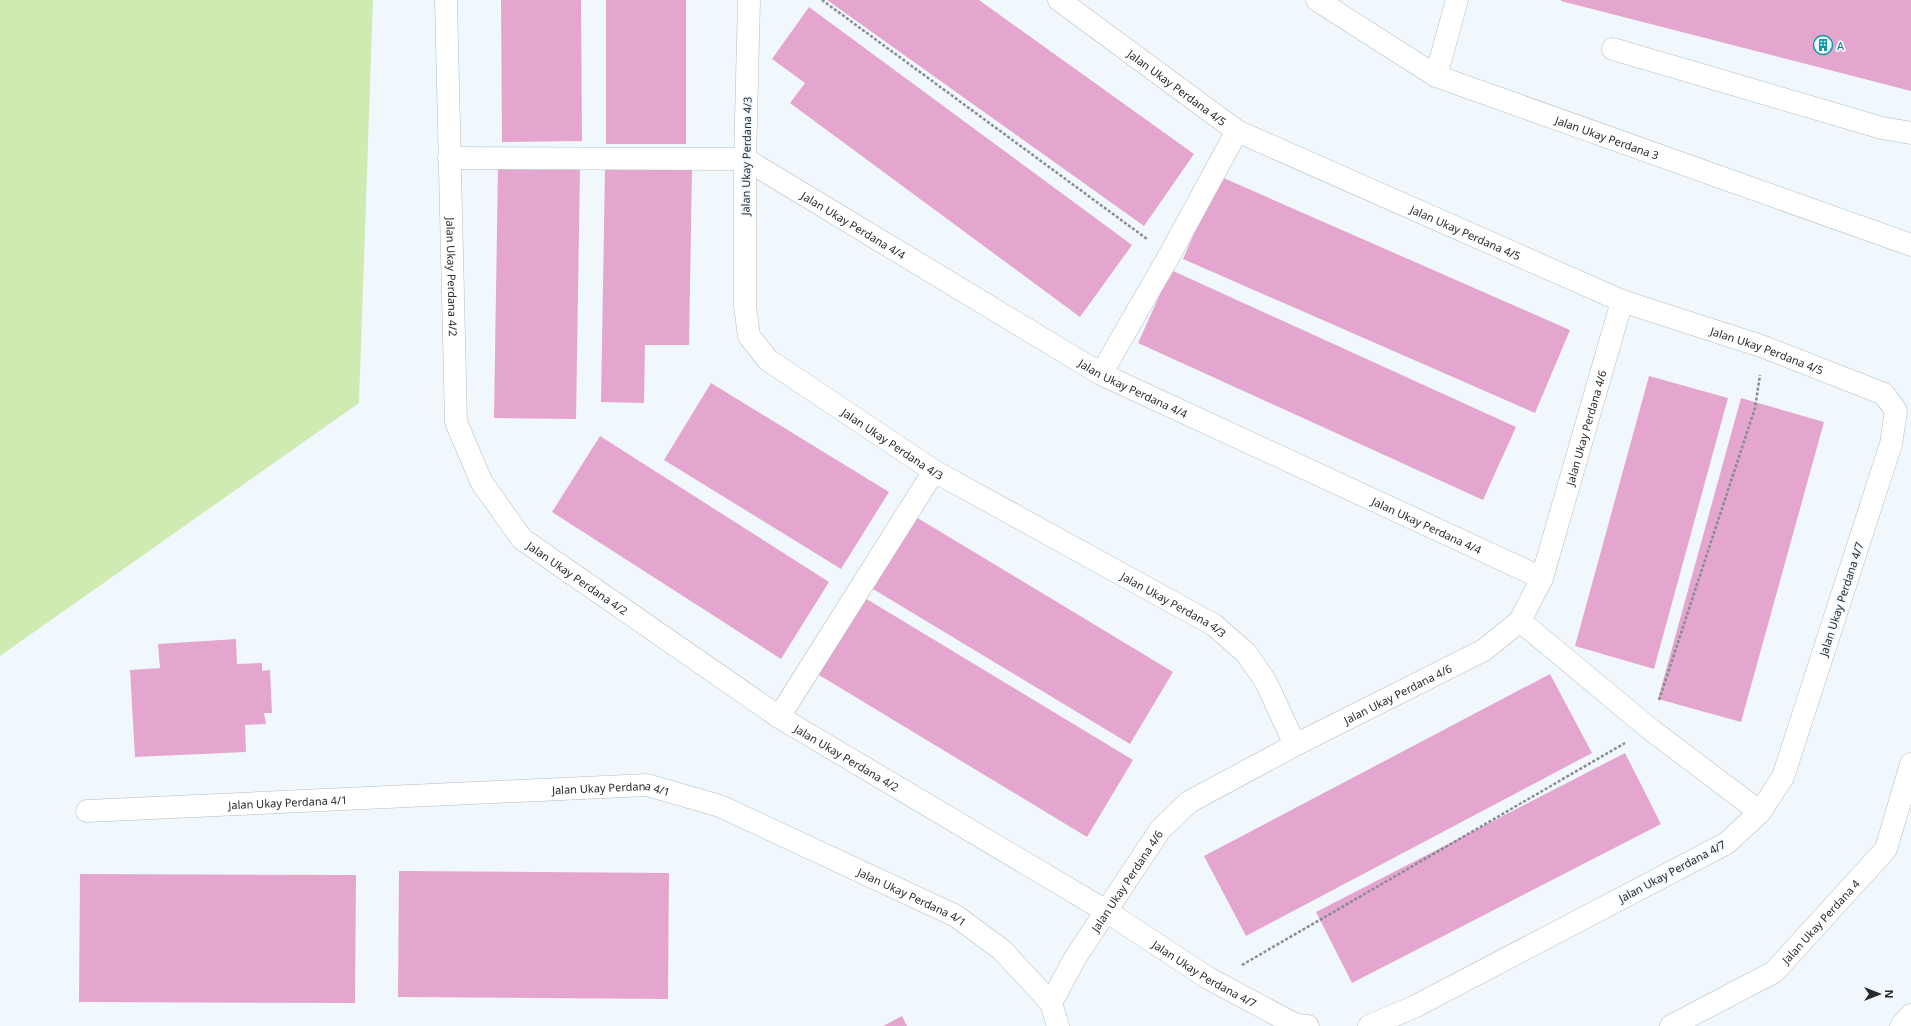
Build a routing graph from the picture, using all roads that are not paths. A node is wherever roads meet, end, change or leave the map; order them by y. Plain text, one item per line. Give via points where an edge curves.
1 (446, 0) edge
2 (749, 0) edge
3 (1060, 0) edge
4 (1317, 0) edge
5 (1457, 0) edge
6 (1614, 49) dead end
7 (1436, 76) junction
8 (1237, 132) junction
9 (1911, 133) edge
10 (449, 158) junction
11 (745, 159) junction
12 (1911, 245) edge
13 (1622, 301) junction
14 (1101, 374) junction
15 (1896, 411) joint
16 (934, 471) junction
17 (1542, 578) junction
18 (1520, 620) junction
19 (778, 717) junction
20 (1295, 745) junction
21 (1911, 764) edge
22 (87, 810) dead end
23 (1760, 812) junction
24 (1106, 911) junction
25 (1051, 1003) junction
26 (1911, 1015) edge
27 (1058, 1026) edge
28 (1308, 1026) edge
29 (1369, 1026) edge
30 (1671, 1026) edge
31 (1901, 1026) edge

1 - 10 street, Jalan Ukay Perdana 4/2
2 - 11 street, Jalan Ukay Perdana 4/3
3 - 8 street, Jalan Ukay Perdana 4/5
4 - 7 street, Jalan Ukay Perdana 3
5 - 7 street
6 - 9 street via 1882,128
7 - 12 street, Jalan Ukay Perdana 3
8 - 13 street, Jalan Ukay Perdana 4/5
8 - 14 street
10 - 11 street
10 - 19 street, Jalan Ukay Perdana 4/2 via 456,422 482,483 522,539
11 - 14 street, Jalan Ukay Perdana 4/4
11 - 16 street, Jalan Ukay Perdana 4/3 via 745,306 750,336 768,360
13 - 15 street, Jalan Ukay Perdana 4/5 via 1764,346 1884,394
13 - 17 street, Jalan Ukay Perdana 4/6
14 - 17 street, Jalan Ukay Perdana 4/4
15 - 23 street, Jalan Ukay Perdana 4/7 via 1891,444 1783,777
16 - 19 street
16 - 20 street, Jalan Ukay Perdana 4/3 via 1214,625 1246,653 1266,682
17 - 18 street, Jalan Ukay Perdana 4/6
18 - 20 street, Jalan Ukay Perdana 4/6 via 1484,650
18 - 23 street via 1650,729
19 - 24 street, Jalan Ukay Perdana 4/2
20 - 24 street, Jalan Ukay Perdana 4/6 via 1189,802 1160,830
21 - 30 street, Jalan Ukay Perdana 4 via 1886,849 1774,972
22 - 25 street, Jalan Ukay Perdana 4/1 via 647,786 720,806 956,916 1002,950
23 - 29 street, Jalan Ukay Perdana 4/7 via 1727,843 1414,1007
24 - 25 street, Jalan Ukay Perdana 4/6 via 1075,958
24 - 28 street, Jalan Ukay Perdana 4/7 via 1208,978 1296,1024
25 - 27 street, Jalan Ukay Perdana 4/1
26 - 31 street

